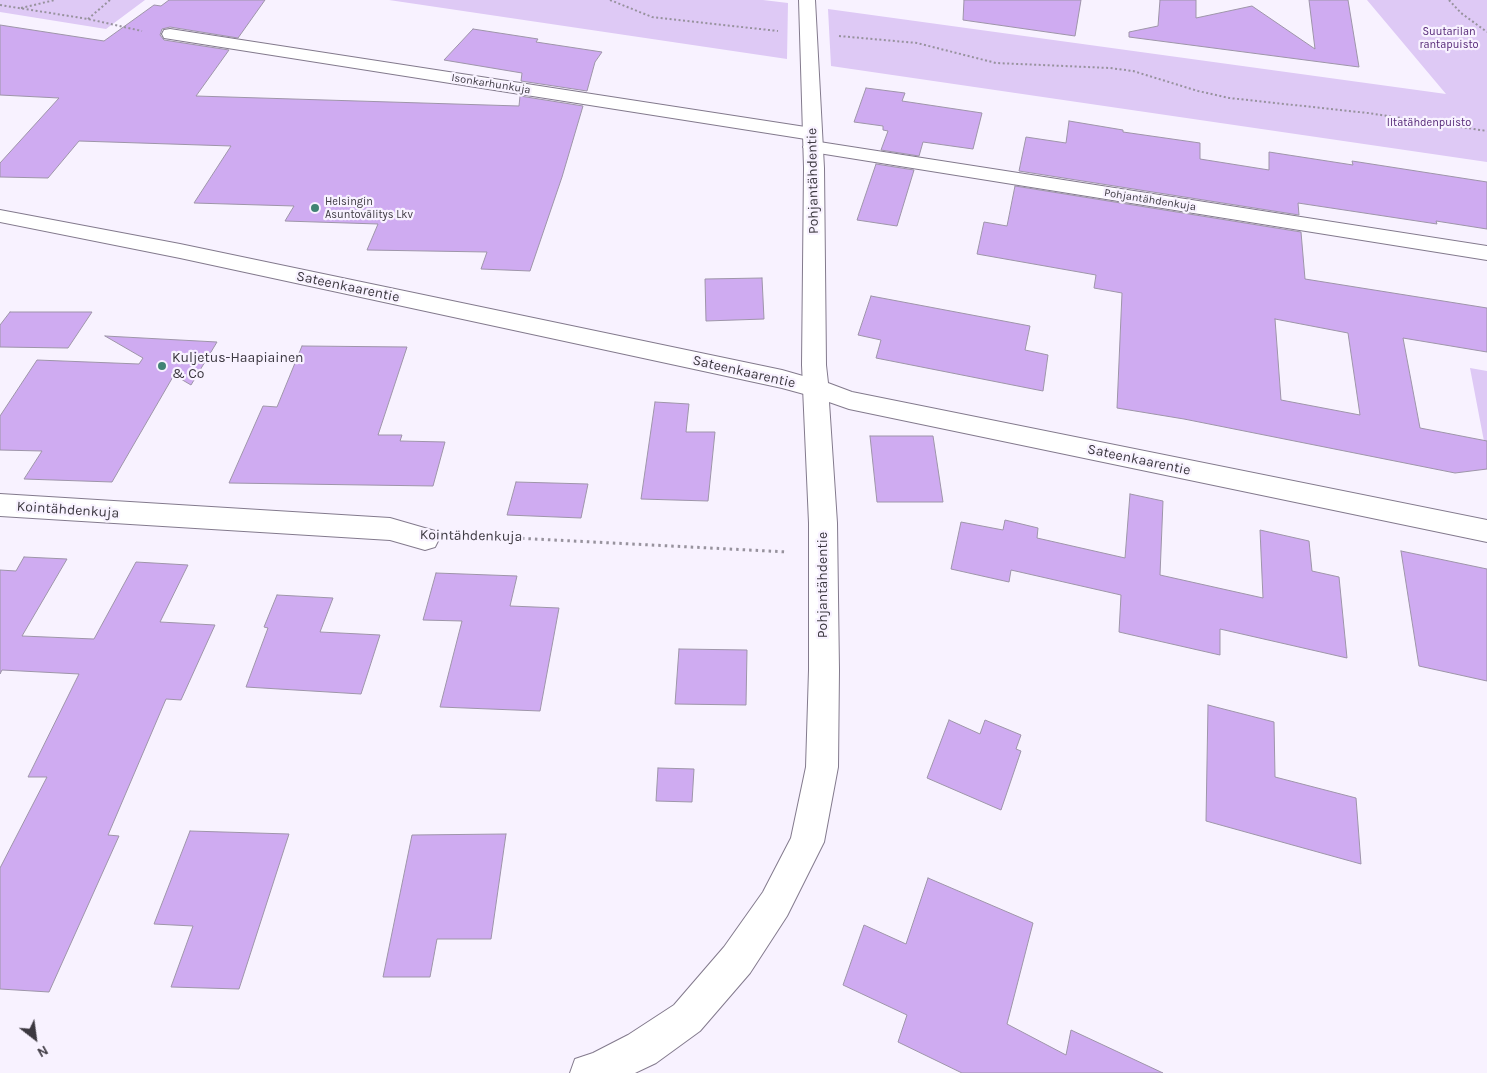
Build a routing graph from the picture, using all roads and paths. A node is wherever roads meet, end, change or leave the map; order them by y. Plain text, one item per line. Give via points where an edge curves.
1 (54, 0) edge
2 (110, 0) edge
3 (610, 0) edge
4 (808, 0) edge
5 (1449, 0) edge
6 (0, 5) edge
7 (19, 8) junction
8 (88, 19) junction
9 (1487, 32) edge
10 (170, 34) joint
11 (808, 34) junction
12 (1487, 131) edge
13 (812, 141) junction
14 (0, 216) edge
15 (1487, 253) edge
16 (815, 376) junction
17 (0, 505) edge
18 (1487, 532) edge
19 (425, 539) joint
20 (824, 554) junction
21 (589, 1073) edge

1 - 7 path
2 - 8 path
3 - 11 path via 671,20
4 - 11 street, Pohjantähdentie
5 - 9 path via 1460,13
6 - 7 path
7 - 8 path
8 - 10 path
10 - 13 street, Isonkarhunkuja
11 - 12 path via 917,43 996,63 1133,71 1229,98 1368,113
11 - 13 street, Pohjantähdentie
13 - 15 street, Pohjantähdenkuja
13 - 16 street, Pohjantähdentie
14 - 16 street, Sateenkaarentie via 190,253 772,377
16 - 18 street, Sateenkaarentie via 849,400
16 - 20 street, Pohjantähdentie
17 - 19 street, Kointähdenkuja via 390,529
19 - 20 path, Kointähdenkuja via 466,534
20 - 21 street, Pohjantähdentie via 822,767 807,842 775,904 743,952 687,1018 642,1049

